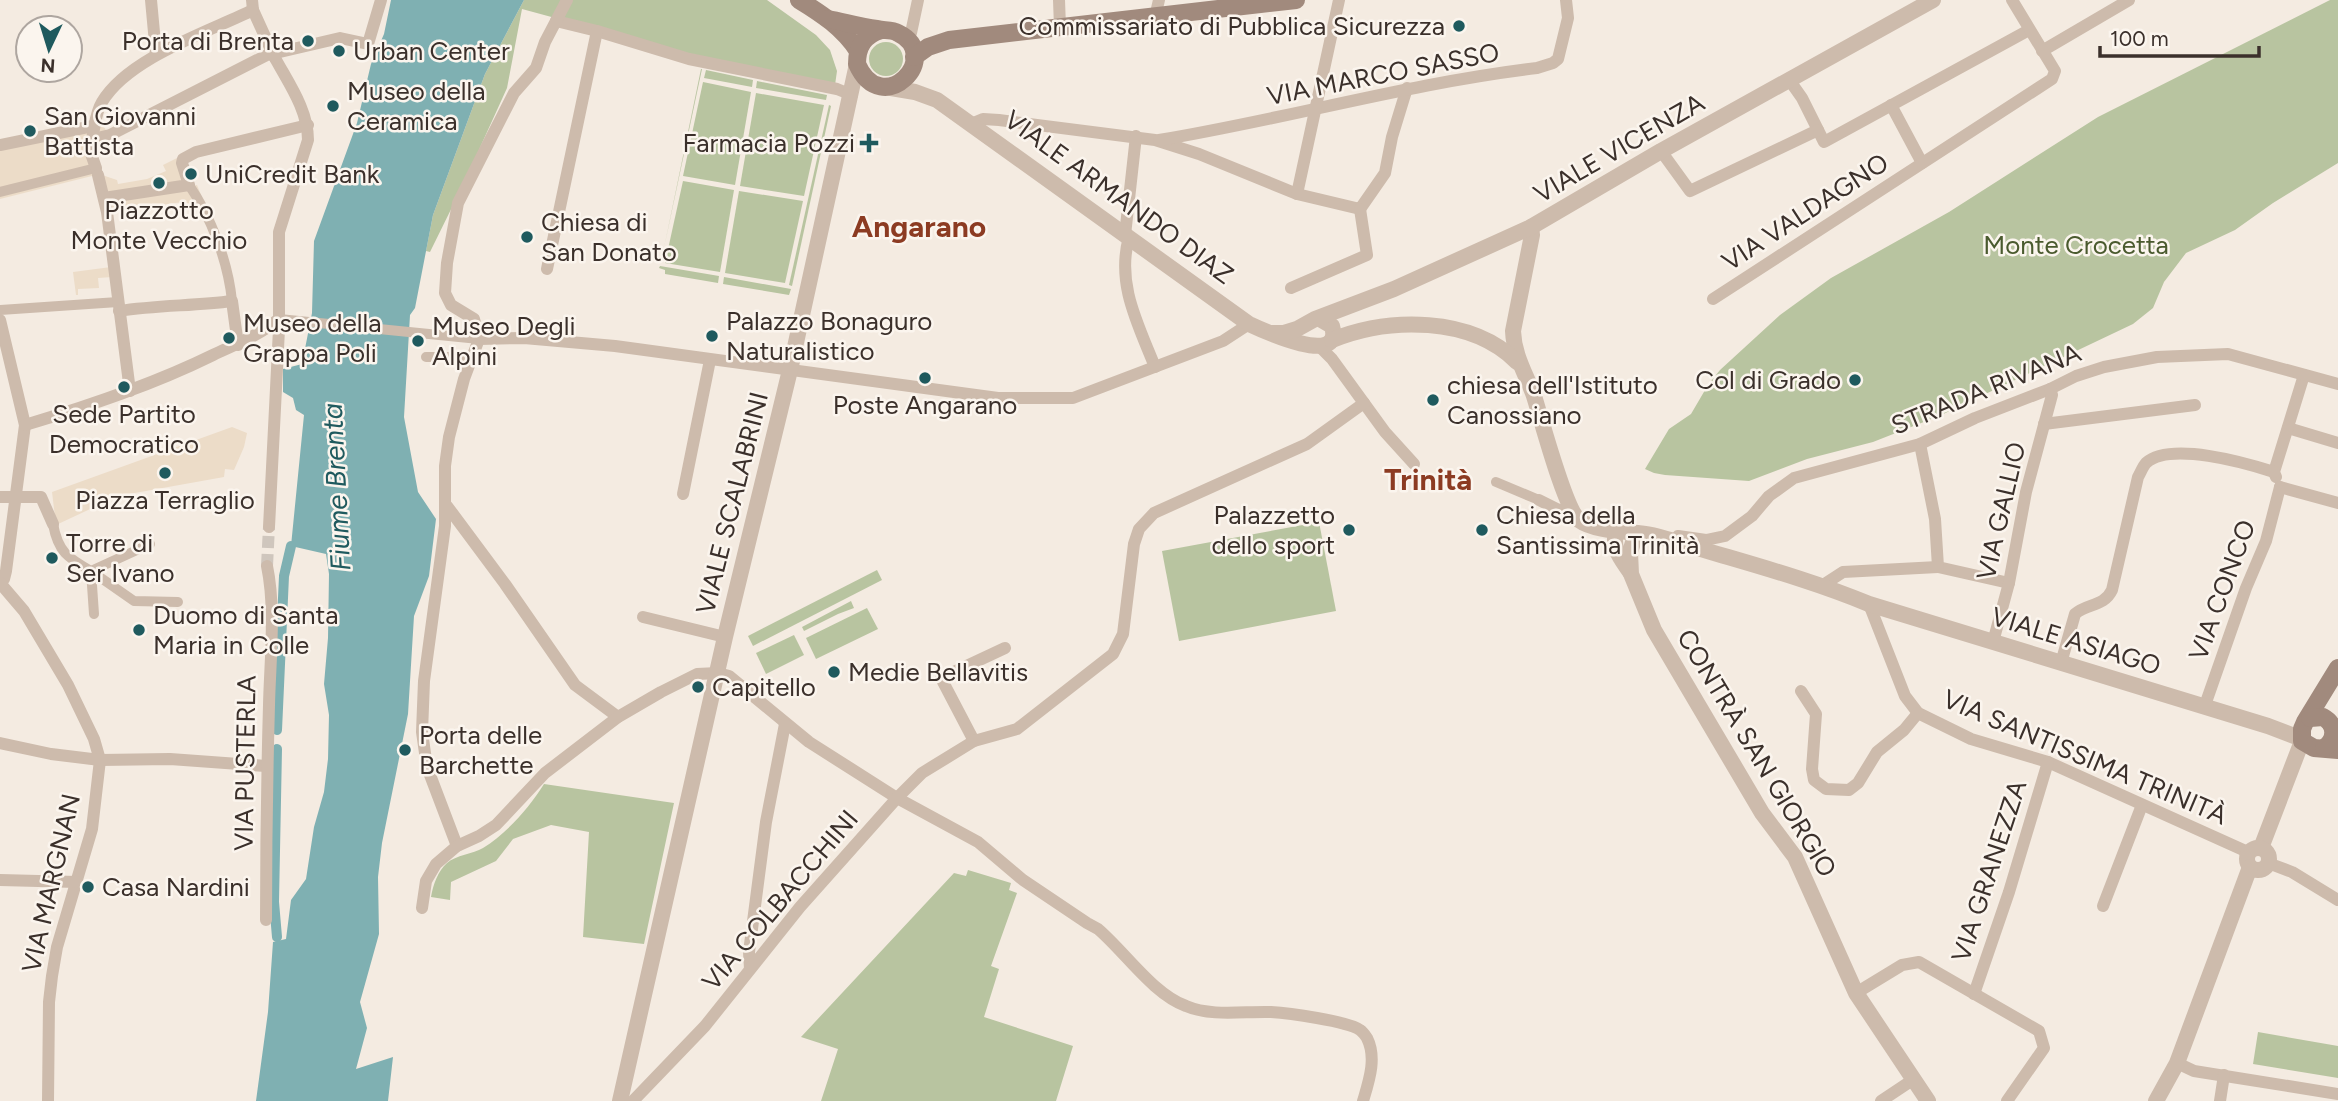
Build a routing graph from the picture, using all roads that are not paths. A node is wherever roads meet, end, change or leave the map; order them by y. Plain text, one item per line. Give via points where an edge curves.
1 (151, 0) edge
2 (381, 0) edge
3 (566, 0) edge
4 (799, 0) edge
5 (918, 0) edge
6 (1059, 0) edge
7 (1296, 0) edge
8 (1339, 0) edge
9 (1566, 0) edge
10 (1933, 0) edge
11 (2012, 0) edge
12 (2129, 0) edge
13 (253, 5) edge
14 (1157, 8) edge
15 (828, 19) junction
16 (556, 21) junction
17 (1060, 27) junction
18 (887, 30) junction
19 (2029, 30) junction
20 (597, 31) junction
21 (911, 33) junction
22 (949, 40) junction
23 (2042, 51) junction
24 (156, 54) junction
25 (858, 58) junction
26 (914, 63) junction
27 (1790, 80) junction
28 (877, 84) junction
29 (1407, 88) junction
30 (852, 95) junction
31 (937, 100) junction
32 (1891, 105) junction
33 (1316, 110) junction
34 (971, 124) junction
35 (308, 125) junction
36 (1818, 130) junction
37 (93, 133) junction
38 (1136, 136) junction
39 (1155, 140) junction
40 (0, 145) edge
41 (1661, 151) junction
42 (1922, 163) junction
43 (97, 172) junction
44 (189, 185) junction
45 (0, 191) edge
46 (1297, 194) junction
47 (104, 198) junction
48 (1360, 209) junction
49 (1531, 227) junction
50 (1127, 236) junction
51 (547, 269) dead end
52 (1291, 288) dead end
53 (1713, 299) dead end
54 (232, 301) junction
55 (119, 306) junction
56 (0, 310) edge
57 (279, 319) junction
58 (0, 320) edge
59 (1314, 322) junction
60 (1249, 324) junction
61 (1513, 331) junction
62 (1272, 333) junction
63 (479, 339) junction
64 (1486, 340) junction
65 (238, 345) junction
66 (1325, 347) junction
67 (426, 357) dead end
68 (710, 360) junction
69 (471, 364) junction
70 (1519, 364) junction
71 (1155, 367) junction
72 (790, 370) junction
73 (2304, 375) junction
74 (6, 380) edge
75 (2338, 384) edge
76 (2050, 389) junction
77 (130, 391) junction
78 (1364, 404) junction
79 (2195, 405) dead end
80 (2045, 424) junction
81 (25, 425) junction
82 (2288, 428) junction
83 (2338, 443) edge
84 (1920, 444) junction
85 (1414, 464) dead end
86 (2274, 472) junction
87 (1496, 482) dead end
88 (2280, 487) junction
89 (683, 494) dead end
90 (0, 497) edge
91 (15, 497) junction
92 (1539, 500) joint
93 (2338, 503) edge
94 (447, 506) junction
95 (1571, 509) junction
96 (53, 524) joint
97 (269, 527) tunnel mouth
98 (1616, 530) junction
99 (1636, 533) junction
100 (1675, 541) junction
101 (150, 544) dead end
102 (3, 554) edge
103 (267, 566) tunnel mouth
104 (1938, 567) junction
105 (91, 571) junction
106 (1631, 574) junction
107 (0, 583) edge
108 (2009, 583) junction
109 (1823, 585) junction
110 (178, 602) dead end
111 (1870, 604) junction
112 (94, 614) dead end
113 (643, 617) dead end
114 (724, 637) junction
115 (1993, 642) junction
116 (1005, 648) dead end
117 (2061, 663) junction
118 (2336, 671) edge
119 (718, 673) junction
120 (1801, 691) dead end
121 (2204, 708) junction
122 (1918, 713) junction
123 (618, 717) junction
124 (785, 724) junction
125 (2334, 729) edge
126 (2305, 730) junction
127 (974, 741) junction
128 (0, 743) edge
129 (2327, 749) edge
130 (100, 760) junction
131 (2048, 762) junction
132 (266, 766) junction
133 (2282, 792) junction
134 (897, 798) junction
135 (2142, 805) junction
136 (457, 846) junction
137 (2254, 856) junction
138 (2268, 863) joint
139 (0, 880) edge
140 (76, 882) junction
141 (2338, 900) edge
142 (2103, 906) dead end
143 (422, 908) dead end
144 (266, 920) dead end
145 (750, 969) junction
146 (1856, 993) junction
147 (1974, 994) junction
148 (2177, 1063) junction
149 (2224, 1075) junction
150 (1913, 1079) junction
151 (2338, 1094) edge
152 (48, 1101) edge
153 (620, 1101) edge
154 (633, 1101) edge
155 (1363, 1101) edge
156 (1881, 1101) edge
157 (1928, 1101) edge
158 (2007, 1101) edge
159 (2156, 1101) edge
160 (2220, 1101) edge

1 - 24 street
2 - 37 street via 368,44 340,38 267,55 110,135
3 - 16 street
4 - 15 main road
5 - 21 street
6 - 17 street
7 - 14 main road
8 - 33 street
9 - 29 street, VIA MARCO SASSO via 1568,18 1553,63
10 - 27 street, VIALE VICENZA
11 - 19 street, VIA VALDAGNO
12 - 23 street
13 - 24 street
13 - 35 street
14 - 17 main road
15 - 18 main road
15 - 25 main road via 842,31
16 - 20 street
16 - 63 street via 536,68 514,93 458,204 447,263 446,299 474,319
17 - 22 main road
18 - 21 main road
18 - 25 main road via 866,37
18 - 26 main road, VIALE ARMANDO DIAZ via 908,40
19 - 23 street, VIA VALDAGNO
19 - 32 street
20 - 30 street via 689,59
20 - 51 street
21 - 22 main road
22 - 26 main road via 928,47
23 - 42 street, VIA VALDAGNO via 2055,71 2052,79
24 - 37 street via 106,96 96,112
25 - 28 main road
25 - 30 street, VIALE SCALABRINI
26 - 28 main road via 900,83
26 - 31 street, VIALE ARMANDO DIAZ
27 - 36 street
27 - 41 street, VIALE VICENZA
28 - 30 street
28 - 31 street, VIALE ARMANDO DIAZ
29 - 33 street, VIA MARCO SASSO
29 - 48 street via 1385,173
30 - 72 street, VIALE SCALABRINI
31 - 34 street, VIALE ARMANDO DIAZ
32 - 36 street via 1824,142
32 - 42 street, VIA VALDAGNO
33 - 39 street, VIA MARCO SASSO
33 - 46 street
34 - 38 street via 983,119
34 - 50 street, VIALE ARMANDO DIAZ
35 - 44 street via 196,152 182,163
35 - 57 street via 303,158 279,232
36 - 41 street via 1690,191
37 - 40 street
37 - 43 street via 89,148
38 - 39 street
38 - 50 street
39 - 46 street
41 - 49 street, VIALE VICENZA
42 - 53 street, VIA VALDAGNO
43 - 45 street
43 - 47 street
44 - 47 street
44 - 54 street via 228,271
46 - 48 street
47 - 55 street
48 - 52 street via 1367,255
49 - 59 street, VIALE VICENZA
49 - 61 street
50 - 60 street, VIALE ARMANDO DIAZ
50 - 71 street via 1124,275 1128,297
54 - 55 street
54 - 65 street
55 - 56 street
55 - 77 street
57 - 63 street
57 - 65 street
57 - 97 street
58 - 74 street
59 - 62 street
59 - 66 street via 1305,338
59 - 66 street via 1332,326
60 - 62 street, VIALE ARMANDO DIAZ
60 - 71 street via 1223,341
61 - 64 street via 1504,341
61 - 70 street
62 - 66 street, VIALE ARMANDO DIAZ
63 - 68 street via 615,346
63 - 69 street
64 - 66 street via 1441,327 1404,324
64 - 70 street
65 - 77 street
66 - 78 street
67 - 69 street via 454,357
68 - 72 street
68 - 89 street
69 - 94 street via 443,466
70 - 95 street via 1535,398
71 - 72 street via 1073,398 1048,399 998,398
72 - 114 street, VIALE SCALABRINI
73 - 75 street, STRADA RIVANA
73 - 76 street, STRADA RIVANA via 2228,354 2157,357 2104,367
73 - 82 street
74 - 81 street
76 - 80 street, VIA GALLIO
76 - 84 street, STRADA RIVANA
77 - 81 street
78 - 85 street
78 - 127 street, VIA COLBACCHINI via 1307,444 1154,513 1139,529 1134,544 1123,634 1113,654 1017,729
79 - 80 street
80 - 108 street, VIA GALLIO via 2026,492
81 - 91 street
82 - 83 street
82 - 86 street
84 - 100 street, STRADA RIVANA via 1794,478 1726,536 1706,540 1678,536
84 - 104 street
86 - 88 street
86 - 117 street via 2218,456 2188,454 2146,463 2138,478 2112,590 2108,598 2075,614
87 - 92 street
88 - 93 street
88 - 121 street, VIA CONCO via 2266,541
90 - 91 street
91 - 96 street via 41,496
91 - 102 street
92 - 95 street
94 - 123 street via 575,685
94 - 136 street via 424,681 422,732 427,767
95 - 98 street via 1586,523
96 - 105 street via 67,557
98 - 99 street
98 - 106 street, CONTRÀ SAN GIORGIO via 1614,542
99 - 100 street
99 - 106 street, CONTRÀ SAN GIORGIO via 1630,552
100 - 109 street
101 - 105 street
102 - 107 street via 4,579
103 - 132 street, VIA PUSTERLA
104 - 108 street
104 - 109 street via 1843,572
105 - 110 street via 134,601
105 - 112 street
106 - 146 street, CONTRÀ SAN GIORGIO via 1654,630 1762,813 1794,857
107 - 130 street via 23,611 68,685
108 - 115 street, VIA GALLIO
109 - 111 street
111 - 115 street, VIALE ASIAGO
111 - 122 street, VIA SANTISSIMA TRINITÀ via 1905,696
113 - 114 street, VIALE SCALABRINI
114 - 119 street, VIALE SCALABRINI
115 - 117 street, VIALE ASIAGO
116 - 127 street via 941,678
117 - 121 street, VIALE ASIAGO
118 - 125 main road
118 - 126 main road
119 - 123 street via 697,674
119 - 124 street via 729,676
119 - 153 street, VIALE SCALABRINI
120 - 122 street via 1816,714 1814,780 1826,789 1849,790 1858,783 1877,752
121 - 126 street, VIALE ASIAGO via 2268,726
122 - 131 street, VIA SANTISSIMA TRINITÀ via 1971,740
123 - 136 street via 545,773 496,825
124 - 134 street
124 - 145 street via 766,822
125 - 126 main road, VIALE ASIAGO via 2323,717
125 - 129 main road
126 - 129 main road, VIALE ASIAGO
126 - 133 street
127 - 134 street, VIA COLBACCHINI via 922,773
128 - 130 street
129 - 133 street
130 - 132 street via 170,759
130 - 140 street, VIA MARGNAN via 92,829
131 - 135 street, VIA SANTISSIMA TRINITÀ
131 - 147 street, VIA GRANEZZA
132 - 144 street, VIA PUSTERLA
133 - 137 street
134 - 145 street, VIA COLBACCHINI
134 - 155 street via 978,842 1023,880 1098,929 1167,997 1202,1011 1274,1012 1360,1030 1372,1056
135 - 137 street, VIA SANTISSIMA TRINITÀ
135 - 142 street
136 - 143 street via 436,864 426,881
137 - 138 street via 2259,871
137 - 148 street
138 - 141 street
139 - 140 street
140 - 152 street, VIA MARGNAN via 52,976
145 - 154 street, VIA COLBACCHINI via 705,1026
146 - 147 street via 1902,965 1919,962
146 - 150 street, CONTRÀ SAN GIORGIO
147 - 158 street via 2039,1031 2045,1048
148 - 149 street
148 - 159 street
149 - 151 street
149 - 160 street
150 - 156 street
150 - 157 street, CONTRÀ SAN GIORGIO

